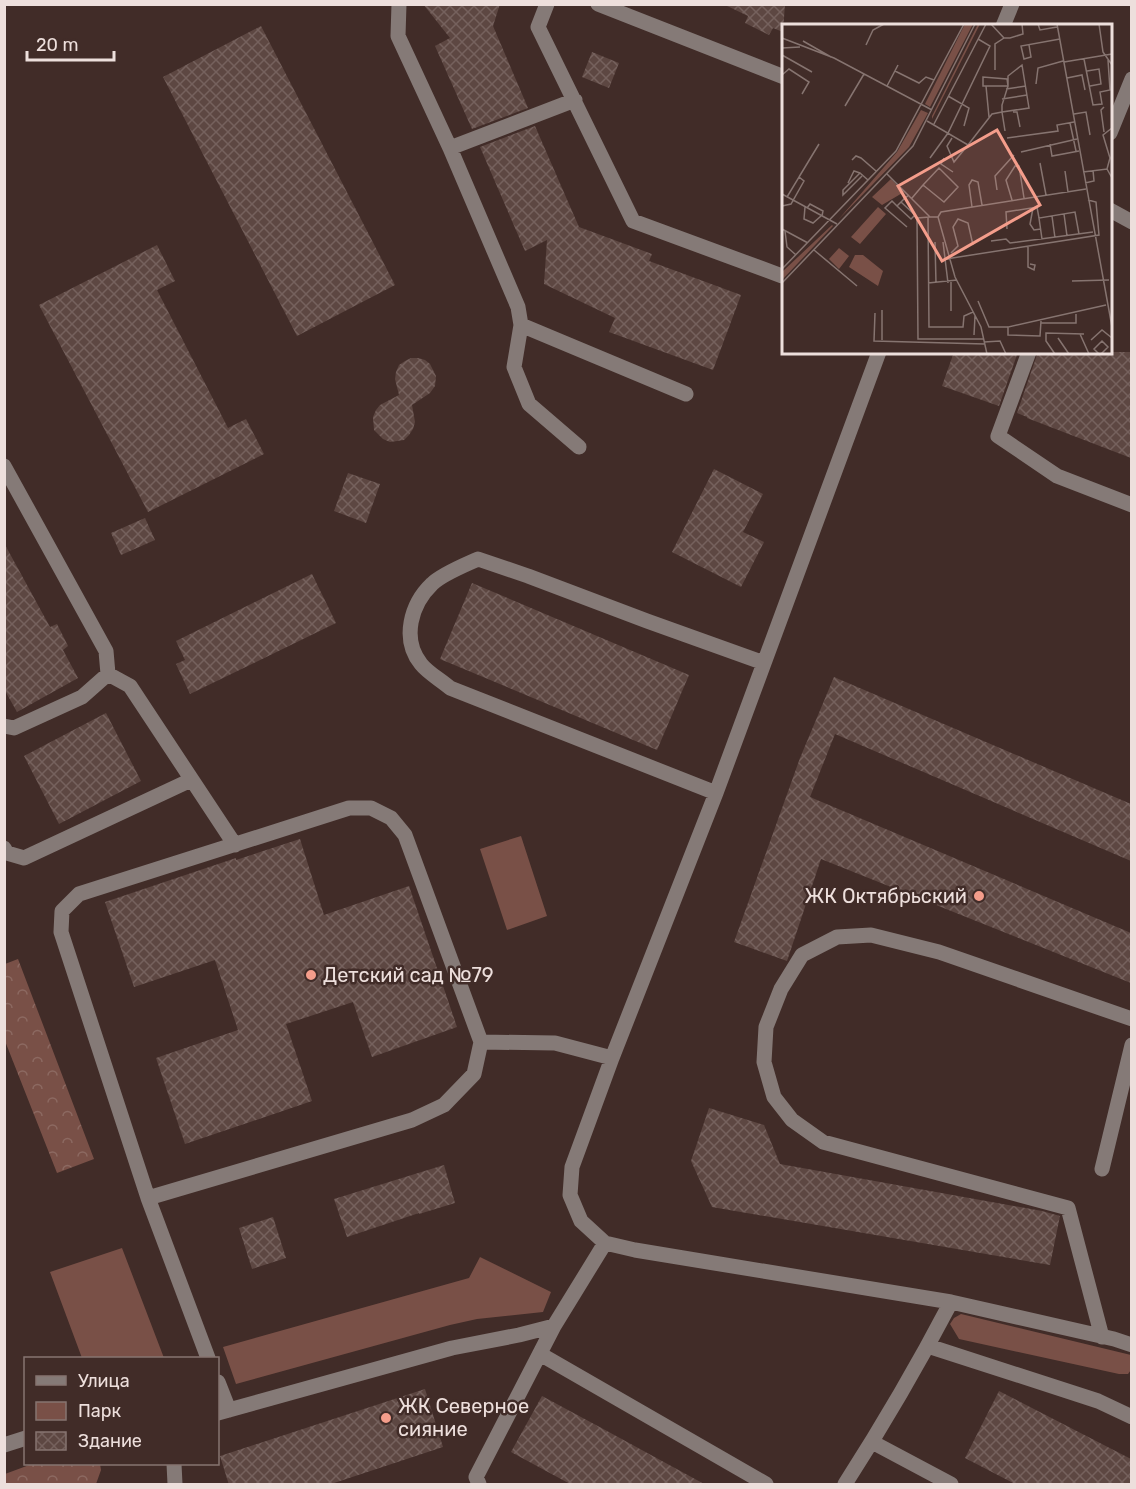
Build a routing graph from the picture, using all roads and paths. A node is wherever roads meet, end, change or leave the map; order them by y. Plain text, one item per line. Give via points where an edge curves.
1 (399, 4) edge
2 (547, 4) edge
3 (598, 4) edge
4 (1012, 4) edge
5 (1005, 24) edge
6 (782, 77) edge
7 (1131, 80) edge
8 (1129, 96) edge
9 (574, 100) junction
10 (1112, 129) edge
11 (450, 148) junction
12 (1112, 211) edge
13 (1131, 222) edge
14 (782, 276) edge
15 (521, 325) junction
16 (878, 354) edge
17 (1028, 354) edge
18 (686, 394) dead end
19 (579, 447) dead end
20 (4, 466) edge
21 (1131, 505) edge
22 (764, 663) junction
23 (108, 674) junction
24 (4, 726) edge
25 (191, 780) junction
26 (716, 793) junction
27 (235, 845) junction
28 (4, 848) edge
29 (1131, 1019) edge
30 (481, 1042) junction
31 (1131, 1045) edge
32 (612, 1058) junction
33 (1102, 1169) dead end
34 (148, 1198) junction
35 (605, 1243) junction
36 (951, 1302) junction
37 (554, 1326) junction
38 (1102, 1337) junction
39 (1131, 1345) edge
40 (928, 1346) junction
41 (540, 1354) junction
42 (207, 1357) edge
43 (219, 1388) edge
44 (223, 1411) edge
45 (1131, 1417) edge
46 (24, 1439) edge
47 (872, 1442) junction
48 (4, 1445) edge
49 (174, 1465) edge
50 (175, 1485) edge
51 (479, 1485) edge
52 (766, 1485) edge
53 (846, 1485) edge
54 (951, 1485) edge

1 - 11 street via 398,36
2 - 9 street via 538,27
3 - 6 street
4 - 5 street
7 - 8 street
8 - 10 street
9 - 11 street
9 - 14 street via 633,221
11 - 15 street via 518,307
12 - 13 street
15 - 18 street
15 - 19 street via 514,367 529,404
16 - 22 street
17 - 21 street via 998,436 1057,476
20 - 23 street via 106,651
22 - 26 street
22 - 26 street via 478,559 433,582 412,616 412,648 421,665 450,688
23 - 24 street via 82,697 14,728
23 - 25 street via 130,686
25 - 27 street
25 - 28 street via 24,858 7,853
26 - 32 street
27 - 30 street via 349,808 371,808 391,818 405,835
27 - 34 street via 79,894 62,911 61,932
29 - 38 street via 939,952 871,935 837,937 802,955 781,989 766,1027 764,1062 774,1097 792,1120 823,1142 1068,1208
30 - 32 street via 555,1043
30 - 34 street via 474,1074 444,1105 423,1115
31 - 33 street
32 - 35 street via 572,1167 570,1194 581,1221
34 - 42 street
35 - 36 street
35 - 37 street
36 - 38 street
36 - 40 street
37 - 41 street
37 - 44 street via 452,1348
38 - 39 street
40 - 45 street via 1098,1401
40 - 47 street
41 - 51 street via 476,1477
41 - 52 street
43 - 44 street
46 - 48 street
47 - 53 street
47 - 54 street
49 - 50 street

